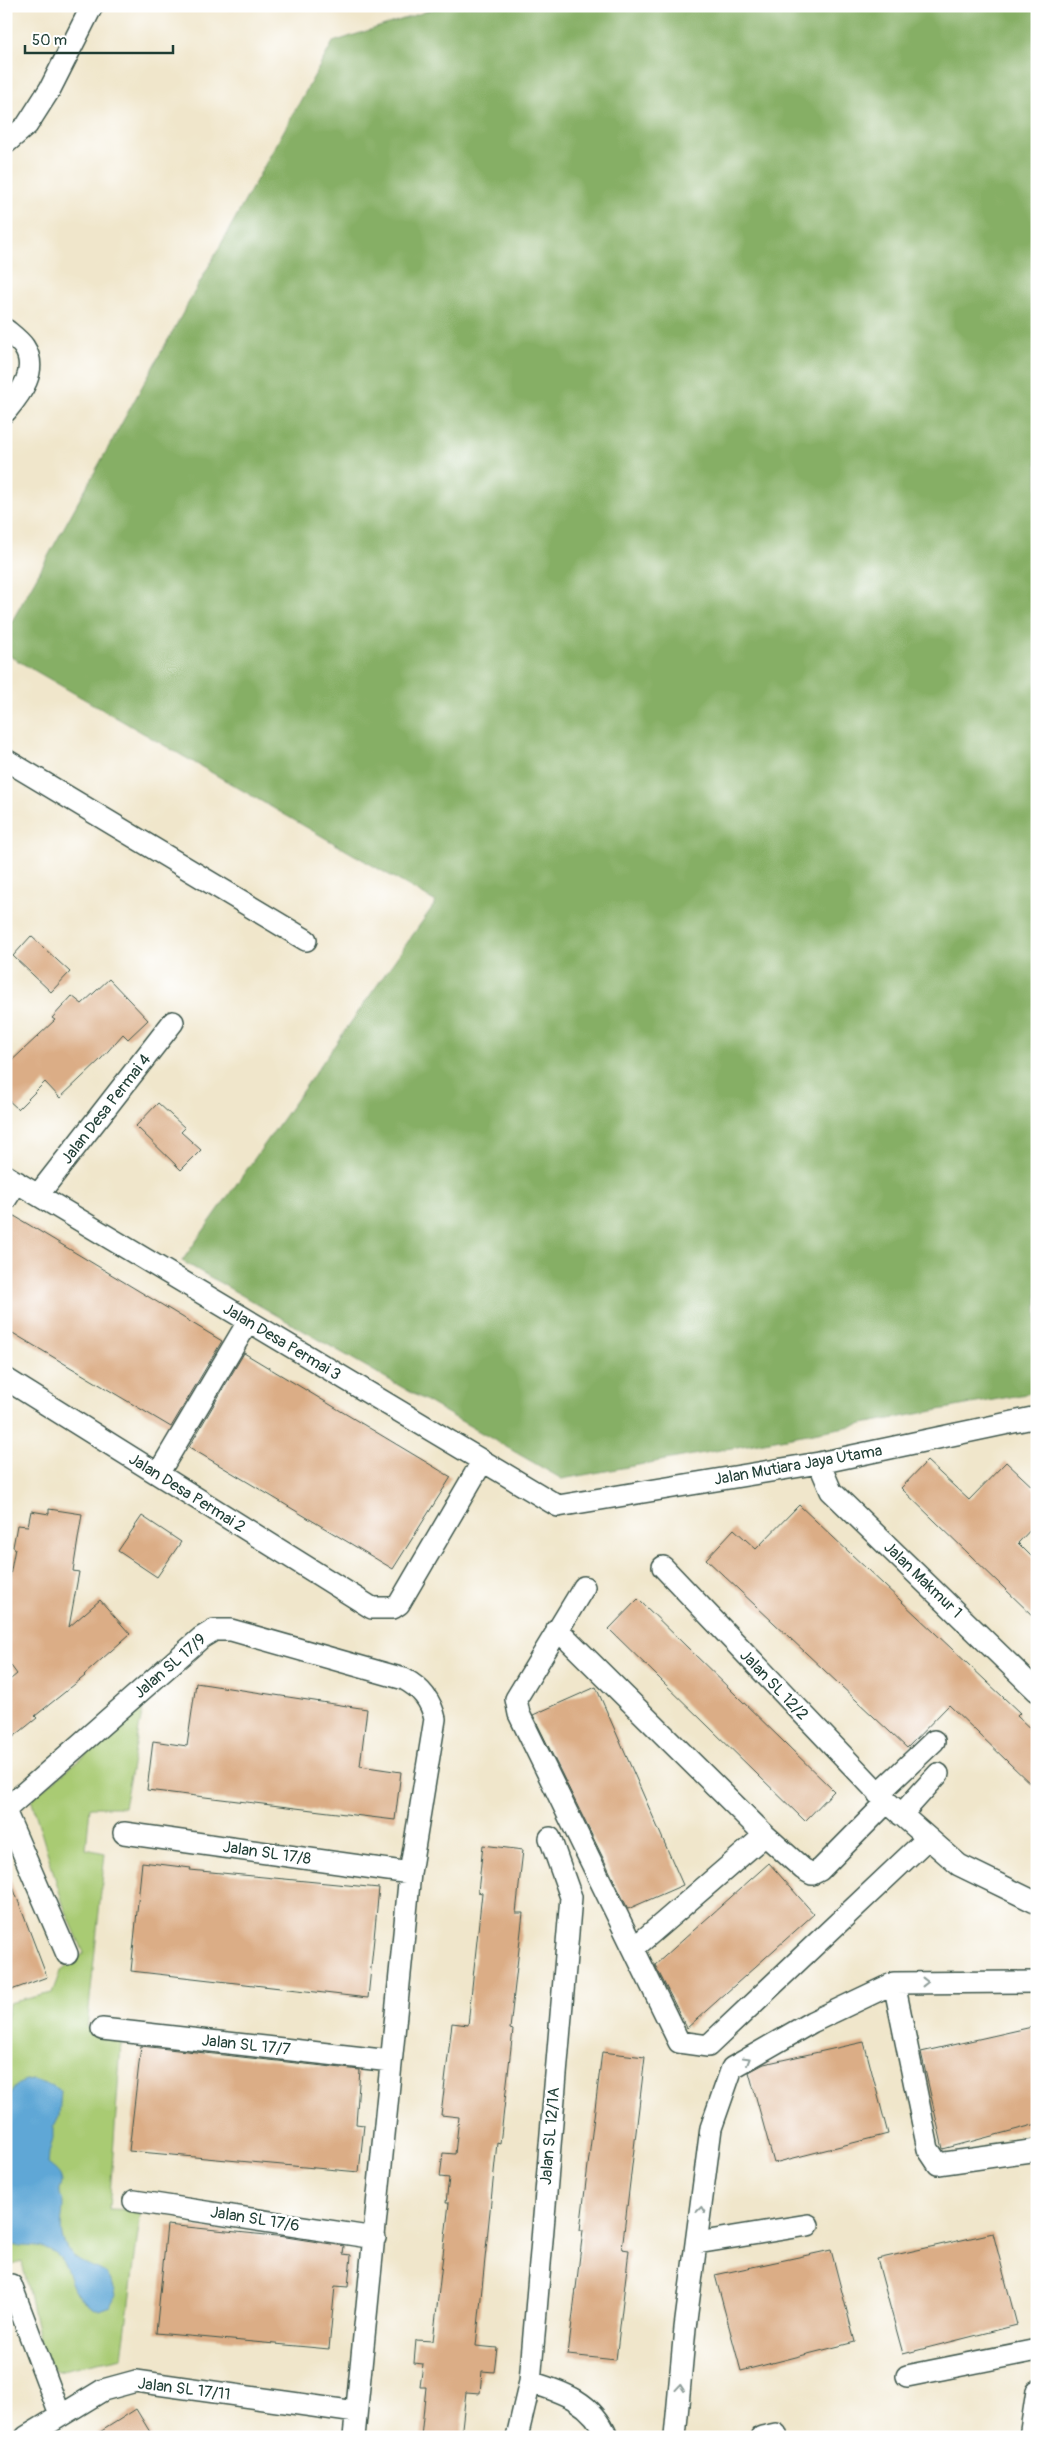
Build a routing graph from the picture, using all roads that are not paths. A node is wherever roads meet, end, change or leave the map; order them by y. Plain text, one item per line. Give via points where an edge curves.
1 (92, 6) edge
2 (6, 143) edge
3 (6, 330) edge
4 (6, 411) edge
5 (6, 760) edge
6 (306, 940) dead end
7 (173, 1022) dead end
8 (10, 1186) edge
9 (38, 1195) junction
10 (248, 1322) junction
11 (6, 1379) edge
12 (1037, 1417) edge
13 (482, 1462) junction
14 (819, 1462) junction
15 (158, 1474) junction
16 (558, 1506) joint
17 (663, 1567) dead end
18 (584, 1587) dead end
19 (557, 1629) junction
20 (1037, 1691) edge
21 (934, 1741) dead end
22 (938, 1774) dead end
23 (889, 1804) junction
24 (6, 1809) edge
25 (6, 1813) edge
26 (124, 1833) dead end
27 (765, 1835) junction
28 (550, 1838) dead end
29 (928, 1838) junction
30 (410, 1874) junction
31 (1037, 1903) edge
32 (634, 1948) junction
33 (67, 1954) dead end
34 (894, 1982) junction
35 (1037, 1982) edge
36 (102, 2028) dead end
37 (390, 2061) junction
38 (1037, 2150) edge
39 (134, 2201) dead end
40 (808, 2225) dead end
41 (375, 2238) junction
42 (696, 2244) junction
43 (11, 2285) dead end
44 (1037, 2350) edge
45 (907, 2376) dead end
46 (530, 2382) junction
47 (1037, 2392) edge
48 (356, 2412) junction
49 (60, 2415) junction
50 (26, 2437) edge
51 (354, 2437) edge
52 (517, 2437) edge
53 (607, 2437) edge
54 (675, 2437) edge
55 (1030, 2437) edge

1 - 2 street via 50,89 27,125
3 - 4 street via 24,347 30,368 24,390
5 - 6 street
7 - 9 street, Jalan Desa Permai 4
8 - 9 street, Jalan Desa Permai 3
9 - 10 street, Jalan Desa Permai 3
10 - 13 street, Jalan Desa Permai 3
10 - 15 street
11 - 15 street, Jalan Desa Permai 2
12 - 14 street, Jalan Mutiara Jaya Utama
13 - 15 street, Jalan Desa Permai 2 via 398,1604 386,1609 368,1607
13 - 16 street, Jalan Desa Permai 3
14 - 16 street, Jalan Mutiara Jaya Utama
14 - 20 street, Jalan Makmur 1 via 831,1491
17 - 23 street, Jalan SL 12/2
18 - 19 street
19 - 27 street
19 - 32 street via 516,1699 519,1714
21 - 23 street
22 - 23 street
23 - 27 street via 812,1874
23 - 29 street, Jalan SL 12/2
24 - 30 street, Jalan SL 17/9 via 202,1638 214,1630 231,1630 404,1679 425,1695 435,1719
25 - 33 street
26 - 30 street, Jalan SL 17/8
27 - 32 street
28 - 46 street, Jalan SL 12/1A via 571,1897
29 - 31 street, Jalan SL 12/2 via 959,1865
29 - 32 street via 708,2046 679,2042
30 - 37 street
34 -> 35 street
34 - 38 street via 928,2150 938,2164
42 -> 34 street via 712,2128 732,2068 812,2022
36 - 37 street, Jalan SL 17/7
37 - 41 street
39 - 41 street, Jalan SL 17/6
40 - 42 street
41 - 48 street
54 -> 42 street
43 - 49 street
44 - 45 street
46 - 52 street, Jalan SL 12/1A
46 - 53 street via 570,2394 601,2421
47 - 55 street
48 - 49 street, Jalan SL 17/11 via 136,2381 103,2390
48 - 51 street
49 - 50 street, Jalan SL 17/11

